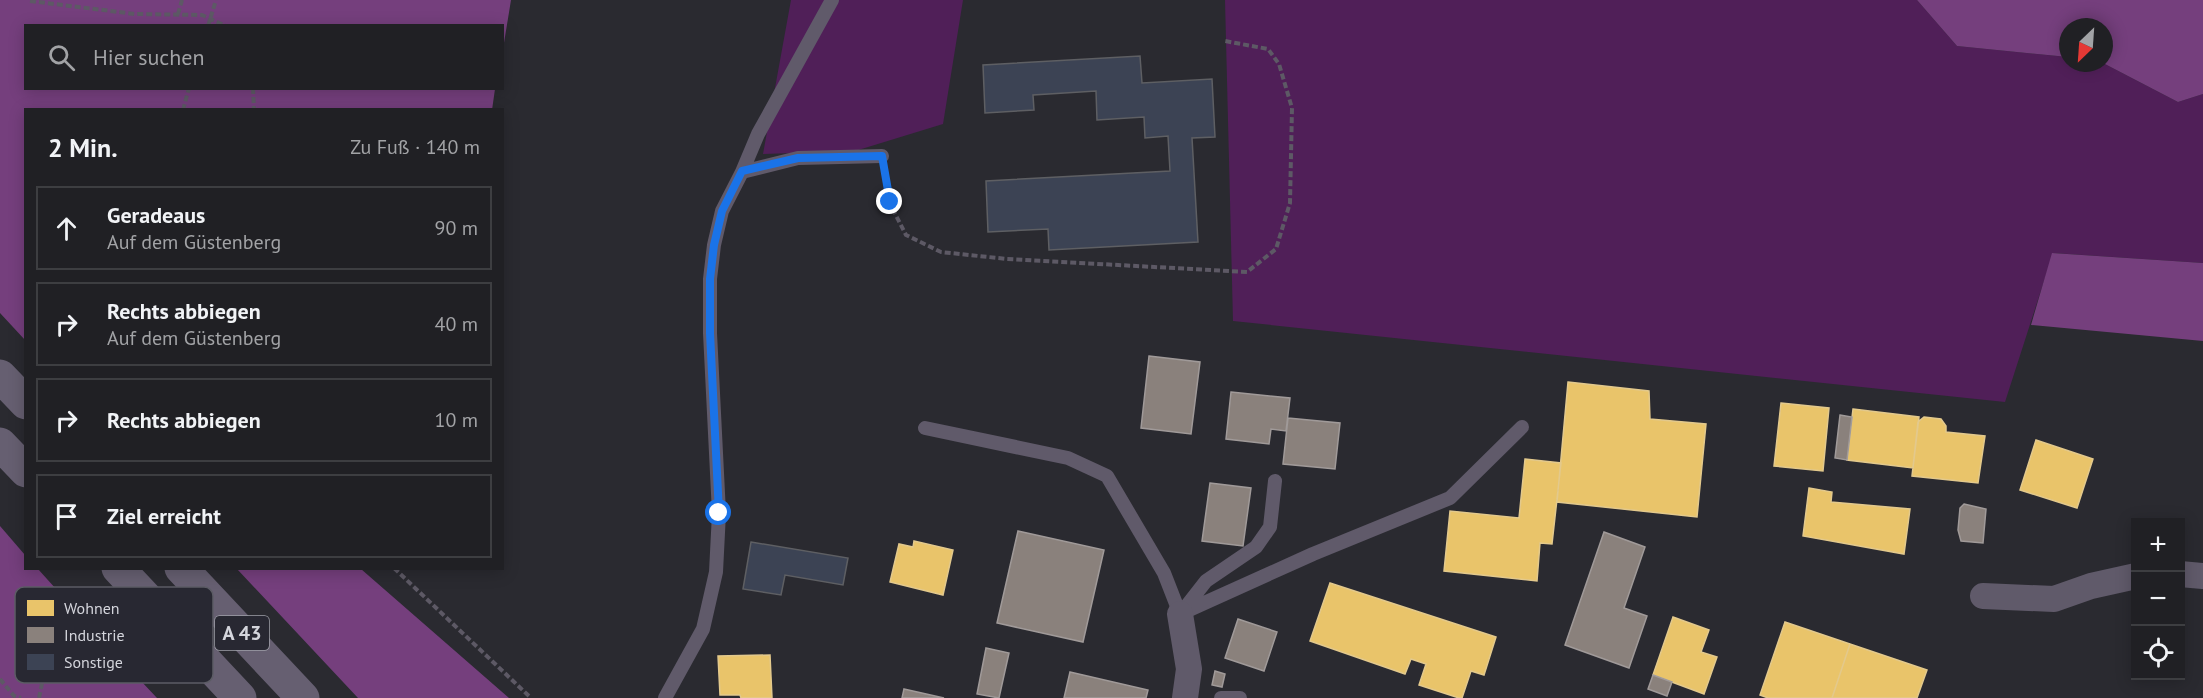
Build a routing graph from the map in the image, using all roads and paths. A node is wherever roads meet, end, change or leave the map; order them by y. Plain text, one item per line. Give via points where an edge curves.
1 (182, 0) edge
2 (216, 0) edge
3 (832, 0) edge
4 (30, 2) dead end
5 (178, 14) junction
6 (210, 17) junction
7 (208, 24) edge
8 (222, 24) edge
9 (1225, 41) dead end
10 (188, 90) edge
11 (253, 90) edge
12 (184, 108) edge
13 (254, 108) edge
14 (882, 156) joint
15 (742, 171) junction
16 (0, 376) edge
17 (24, 401) edge
18 (1522, 427) dead end
19 (925, 429) dead end
20 (0, 444) edge
21 (24, 469) edge
22 (1275, 481) dead end
23 (120, 570) edge
24 (183, 570) edge
25 (396, 570) edge
26 (2185, 574) edge
27 (2203, 576) edge
28 (2131, 577) edge
29 (136, 587) edge
30 (199, 587) edge
31 (1983, 596) dead end
32 (213, 602) edge
33 (1180, 614) junction
34 (213, 669) edge
35 (0, 679) edge
36 (42, 683) edge
37 (12, 697) edge
38 (21, 698) edge
39 (39, 698) edge
40 (240, 698) edge
41 (303, 698) edge
42 (531, 698) edge
43 (664, 698) edge
44 (1185, 698) edge
45 (1221, 698) edge
46 (1240, 698) edge

1 - 5 path
2 - 6 path
3 - 15 lane via 758,134
4 - 5 path via 135,14
5 - 6 path
6 - 7 path
6 - 8 path
9 - 14 path via 1268,49 1279,64 1292,108 1290,203 1276,249 1247,272 941,252 906,235 890,202
10 - 12 path
11 - 13 path
14 - 15 lane via 798,158
15 - 43 lane via 722,211 710,279 719,513 716,572 703,629
16 - 17 highway
18 - 33 lane via 1450,498
19 - 33 lane via 1068,458 1107,476 1164,573
20 - 21 highway
22 - 33 lane via 1270,527 1256,547 1206,581
23 - 29 highway, A 43
24 - 30 highway, A 43
25 - 42 path
26 - 27 street
28 - 31 street via 2054,599
32 - 41 highway, A 43
33 - 44 street via 1189,669
34 - 40 highway, A 43
35 - 37 path
36 - 39 path
37 - 38 path
45 - 46 lane

